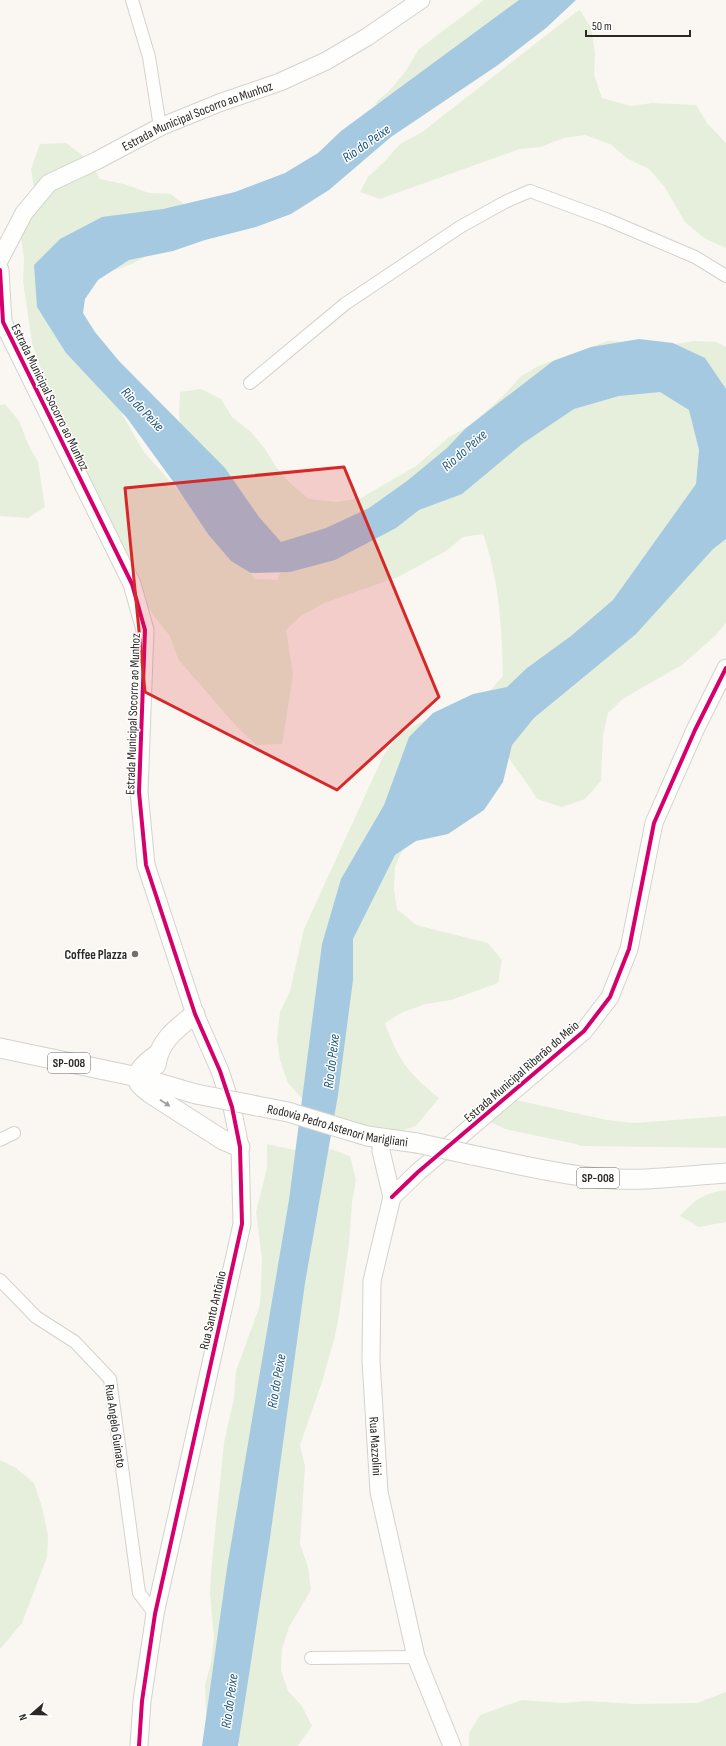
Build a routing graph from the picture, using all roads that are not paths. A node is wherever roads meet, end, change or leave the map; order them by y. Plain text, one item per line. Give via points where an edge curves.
1 (132, 0) edge
2 (421, 0) edge
3 (160, 127) junction
4 (0, 259) edge
5 (0, 270) edge
6 (726, 276) edge
7 (250, 383) dead end
8 (726, 668) edge
9 (195, 1014) junction
10 (0, 1048) edge
11 (158, 1054) junction
12 (138, 1077) junction
13 (156, 1083) junction
14 (14, 1133) dead end
15 (374, 1137) junction
16 (0, 1140) edge
17 (240, 1147) junction
18 (726, 1173) edge
19 (392, 1197) junction
20 (0, 1280) edge
21 (155, 1614) junction
22 (416, 1657) junction
23 (311, 1658) dead end
24 (139, 1746) edge
25 (452, 1746) edge

1 - 3 street via 149,57
2 - 3 street, Estrada Municipal Socorro ao Munhoz via 326,61 280,82
3 - 4 street, Estrada Municipal Socorro ao Munhoz via 49,183 24,213
5 - 9 street, Estrada Municipal Socorro ao Munhoz via 3,322 132,584 145,630 138,792 146,865
6 - 7 street via 695,257 606,218 530,191 460,228 345,304
8 - 19 street, Estrada Municipal Riberão do Meio via 654,823 629,948 610,997 584,1031
9 - 11 main road via 170,1034
9 - 17 street, Rua Santo Antônio via 220,1071 232,1107
10 - 12 main road, Rodovia Pedro Astenori Marigliani / SP-008
11 - 12 main road via 143,1067
11 - 13 main road
12 - 13 main road, Rodovia Pedro Astenori Marigliani / SP-008
12 -> 17 main road via 141,1085 152,1094 223,1140
13 - 15 main road, Rodovia Pedro Astenori Marigliani / SP-008, bridge via 196,1094 288,1112
14 - 16 street
15 - 18 main road, Rodovia Pedro Astenori Marigliani / SP-008, bridge via 598,1178 662,1178
15 - 19 street, Rua Mazzolini via 381,1151
17 - 21 street, Rua Santo Antônio via 242,1224
19 - 22 street, Rua Mazzolini via 372,1281 372,1361 379,1492
20 - 21 street, Rua Angelo Guinato via 36,1317 75,1342 110,1379 139,1593
21 - 24 street, Rua Santo Antônio via 142,1701
22 - 23 street
22 - 25 street, Rua Mazzolini

